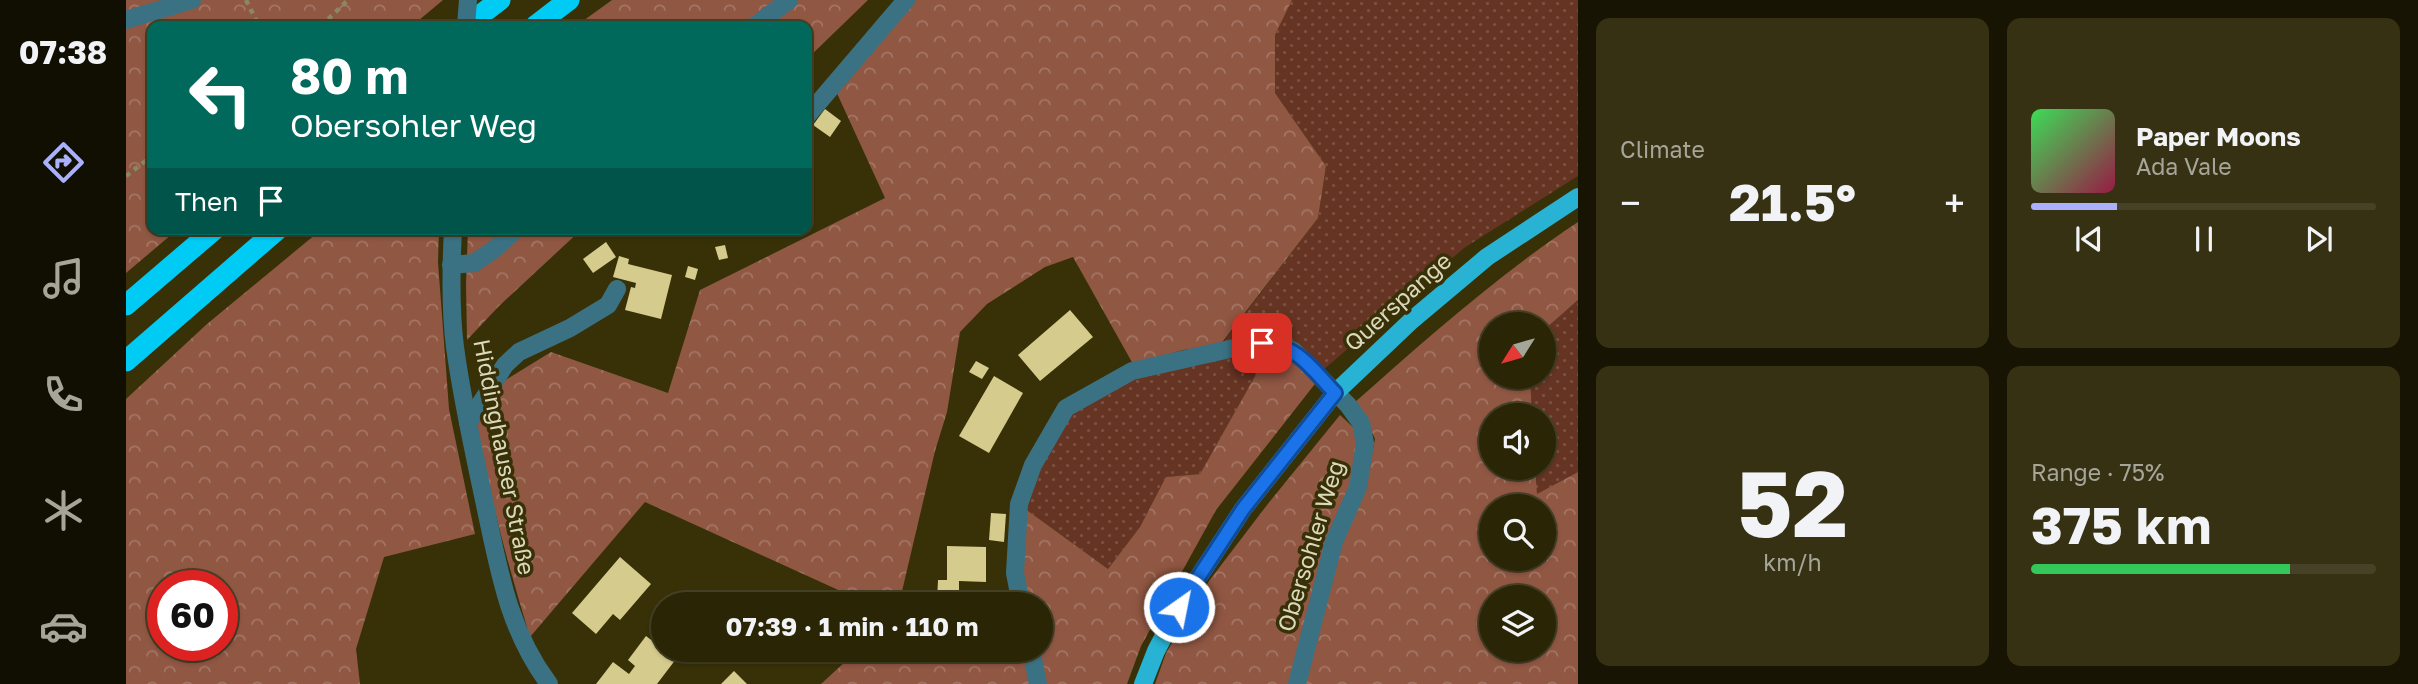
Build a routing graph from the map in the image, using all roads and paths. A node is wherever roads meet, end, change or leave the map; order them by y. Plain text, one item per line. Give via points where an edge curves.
1 (192, 0) edge
2 (246, 0) edge
3 (348, 0) edge
4 (468, 0) edge
5 (500, 0) edge
6 (569, 0) edge
7 (789, 0) edge
8 (906, 0) edge
9 (126, 20) edge
10 (256, 21) edge
11 (326, 21) edge
12 (466, 21) edge
13 (473, 21) edge
14 (542, 21) edge
15 (762, 21) edge
16 (812, 110) edge
17 (147, 160) edge
18 (126, 176) edge
19 (1578, 197) edge
20 (208, 235) edge
21 (271, 235) edge
22 (453, 235) edge
23 (510, 235) edge
24 (452, 265) junction
25 (617, 289) dead end
26 (126, 305) edge
27 (126, 361) edge
28 (1335, 393) junction
29 (468, 423) junction
30 (1019, 592) edge
31 (1034, 662) edge
32 (549, 684) edge
33 (1038, 684) edge
34 (1143, 684) edge
35 (1297, 684) edge

1 - 9 street
2 - 10 path
3 - 11 path
4 - 12 street, bridge
5 - 13 highway
6 - 14 highway
7 - 15 street
8 - 16 street
17 - 18 path
19 - 28 main road, Querspange via 1488,257
20 - 26 highway
21 - 27 highway
22 - 24 street, Hiddinghauser Straße
23 - 24 street via 474,263
24 - 29 street, Hiddinghauser Straße via 455,344
25 - 29 street via 608,305 519,352 505,365
28 - 30 street, Obersohler Weg via 1294,351 1262,343 1132,371 1066,408 1033,465 1019,504 1015,573
28 - 34 main road, Querspange via 1243,509 1179,607
28 - 35 street, Obersohler Weg via 1360,423 1365,443 1358,487 1334,542
29 - 32 street, Hiddinghauser Straße via 513,623 531,661
31 - 33 street

